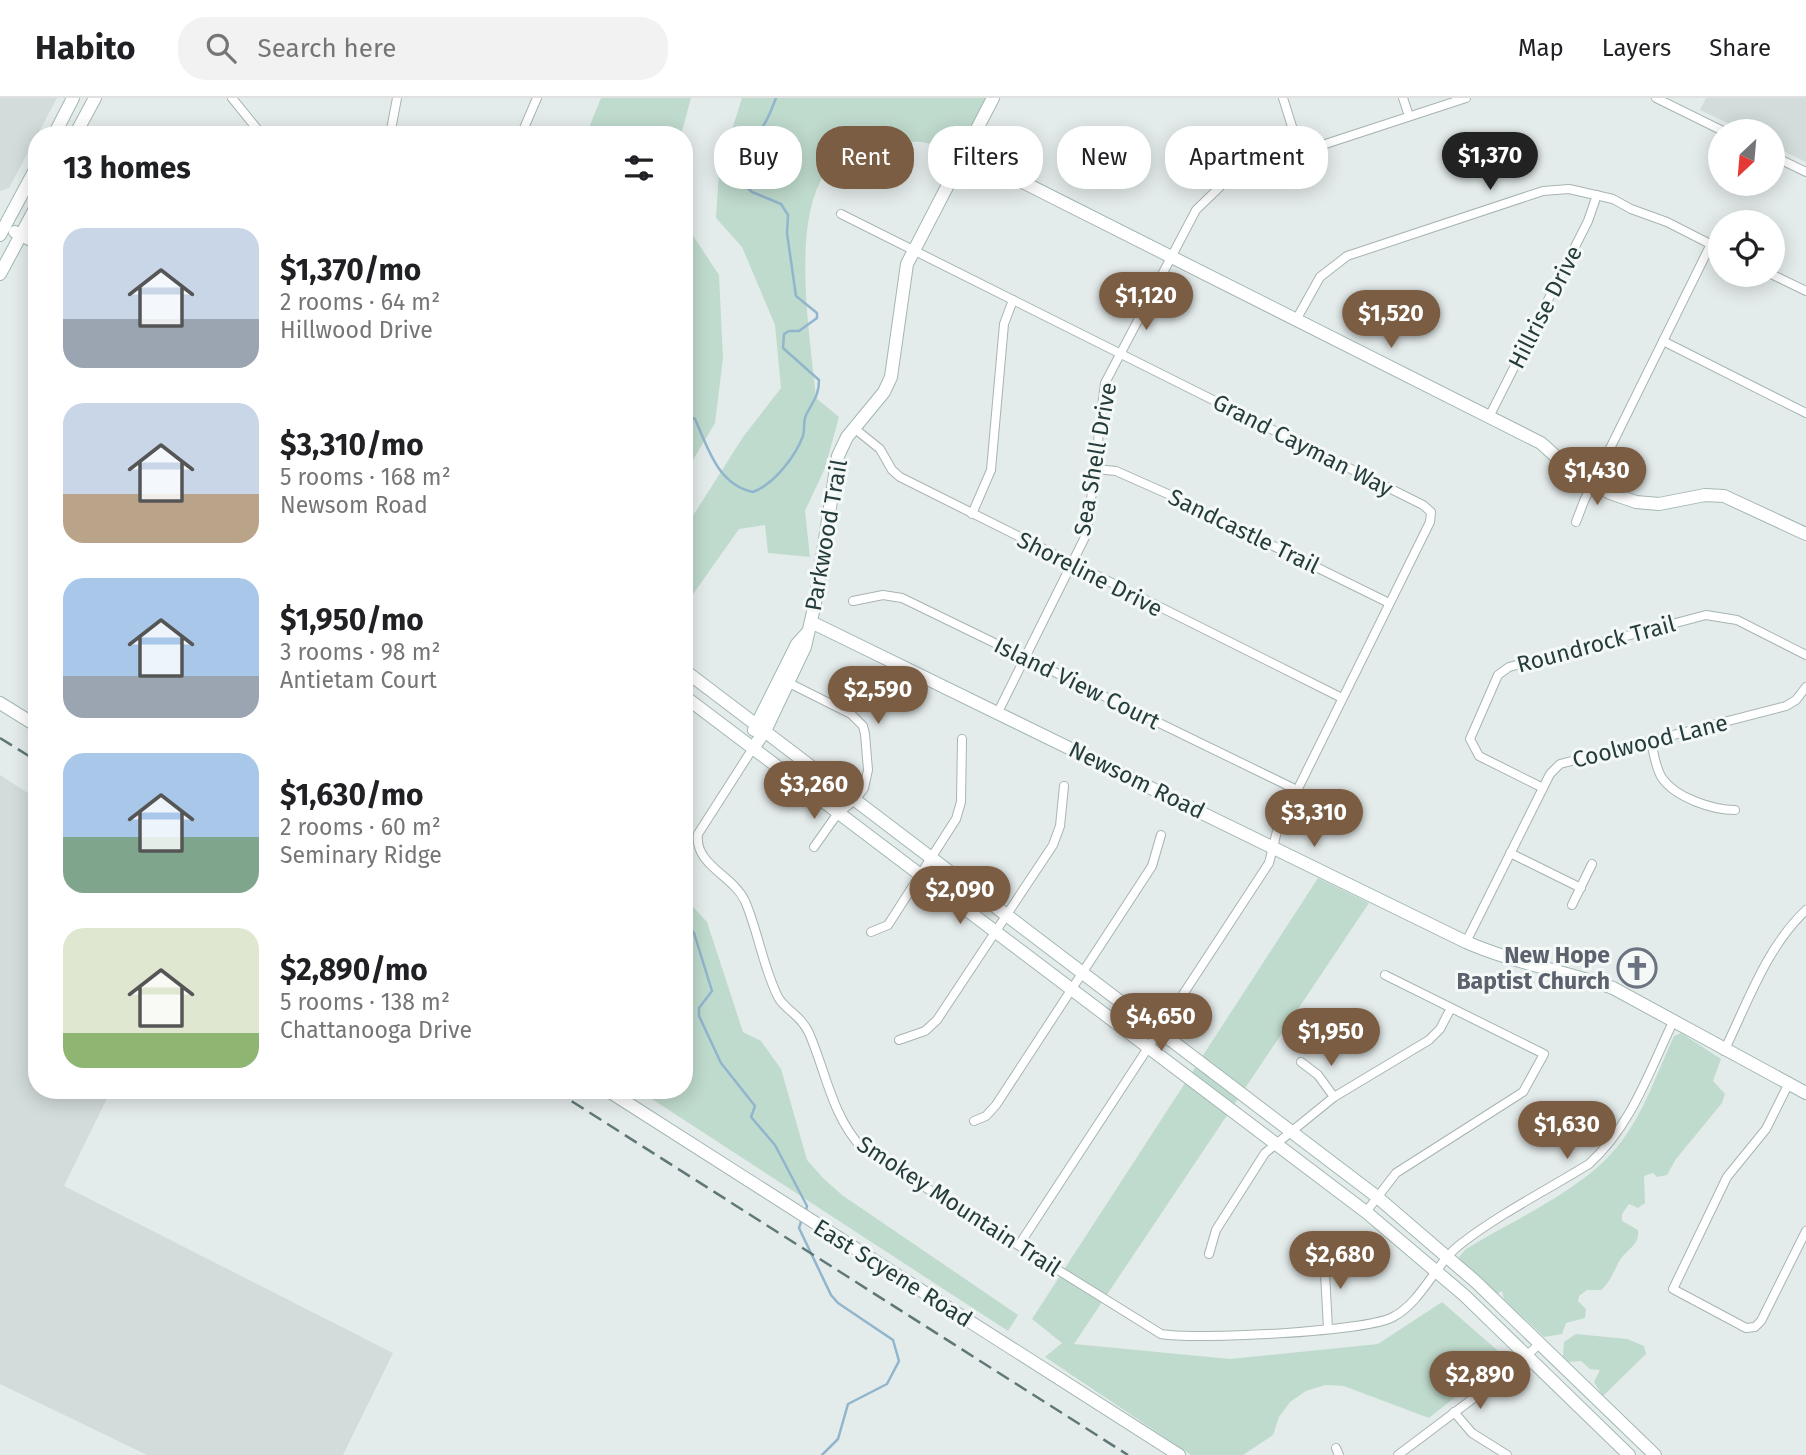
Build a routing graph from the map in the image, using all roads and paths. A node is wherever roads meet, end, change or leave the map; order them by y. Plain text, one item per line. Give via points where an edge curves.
1 (73, 98) edge
2 (95, 98) edge
3 (232, 98) edge
4 (397, 98) edge
5 (537, 98) edge
6 (993, 98) edge
7 (1283, 98) edge
8 (1403, 98) edge
9 (1466, 98) edge
10 (1656, 98) edge
11 (1409, 116) junction
12 (1708, 124) edge
13 (59, 126) edge
14 (80, 126) edge
15 (255, 126) edge
16 (392, 126) edge
17 (525, 126) edge
18 (979, 126) edge
19 (1292, 126) edge
20 (1328, 143) edge
21 (1785, 162) edge
22 (1806, 172) edge
23 (28, 183) edge
24 (946, 189) edge
25 (1037, 189) edge
26 (1216, 189) edge
27 (1597, 195) junction
28 (0, 202) edge
29 (14, 209) junction
30 (841, 214) dead end
31 (28, 216) edge
32 (28, 225) edge
33 (1, 229) edge
34 (20, 235) junction
35 (28, 239) edge
36 (1708, 242) edge
37 (914, 250) junction
38 (1708, 250) edge
39 (1170, 256) junction
40 (0, 274) edge
41 (1785, 281) edge
42 (1806, 291) edge
43 (1013, 300) junction
44 (1296, 320) junction
45 (1663, 341) junction
46 (1119, 353) junction
47 (1806, 413) edge
48 (1489, 417) junction
49 (854, 428) junction
50 (1095, 469) junction
51 (1593, 483) junction
52 (972, 514) junction
53 (1576, 522) dead end
54 (1806, 534) edge
55 (1071, 565) junction
56 (853, 601) dead end
57 (1389, 603) junction
58 (810, 627) junction
59 (1806, 655) edge
60 (1026, 657) junction
61 (693, 677) edge
62 (784, 681) junction
63 (1806, 687) edge
64 (1342, 698) junction
65 (0, 702) edge
66 (693, 703) edge
67 (998, 712) junction
68 (28, 720) edge
69 (760, 728) junction
70 (962, 739) dead end
71 (1651, 741) junction
72 (753, 748) junction
73 (1064, 786) dead end
74 (1543, 788) junction
75 (1297, 790) junction
76 (855, 800) junction
77 (1735, 810) dead end
78 (838, 813) junction
79 (1161, 835) dead end
80 (814, 847) dead end
81 (1274, 847) junction
82 (1510, 853) junction
83 (930, 857) junction
84 (1592, 864) dead end
85 (919, 874) junction
86 (1581, 888) junction
87 (1573, 905) dead end
88 (1806, 910) edge
89 (1007, 915) junction
90 (870, 932) dead end
91 (995, 932) junction
92 (1466, 942) junction
93 (1083, 972) junction
94 (1385, 975) dead end
95 (1071, 989) junction
96 (1451, 1007) junction
97 (1673, 1022) junction
98 (1158, 1030) junction
99 (899, 1040) dead end
100 (1148, 1046) junction
101 (1724, 1051) junction
102 (1301, 1062) dead end
103 (1788, 1085) junction
104 (1806, 1093) edge
105 (1334, 1097) junction
106 (621, 1099) edge
107 (974, 1121) dead end
108 (1294, 1132) junction
109 (1275, 1144) junction
110 (1376, 1196) junction
111 (1366, 1212) junction
112 (1806, 1231) edge
113 (1019, 1245) junction
114 (1209, 1254) dead end
115 (1324, 1254) dead end
116 (1448, 1257) junction
117 (1437, 1270) junction
118 (1328, 1329) junction
119 (1539, 1344) junction
120 (1527, 1356) junction
121 (1454, 1412) junction
122 (1179, 1455) edge
123 (1398, 1455) edge
124 (1507, 1455) edge
125 (1629, 1455) edge
126 (1655, 1455) edge

1 - 13 street
2 - 14 street
3 - 15 street
4 - 16 street
5 - 17 street
6 - 18 street, Parkwood Trail
7 - 19 street
8 - 11 street
9 - 11 street, Sea Shell Drive
10 - 12 street
11 - 20 street, Sea Shell Drive
21 - 22 street
23 - 29 street
24 - 37 street, Parkwood Trail
25 - 39 street
26 - 39 street, Sea Shell Drive via 1196,211
27 - 36 street
27 - 44 street via 1569,189 1544,191 1347,256 1320,278
27 - 48 street, Hillrise Drive
28 - 29 street
29 - 31 street
29 - 33 street
30 - 37 street, Grand Cayman Way
32 - 34 street
33 - 34 street
34 - 35 street
34 - 40 street
37 - 43 street, Grand Cayman Way
37 - 49 street, Parkwood Trail via 903,281 891,377
38 - 45 street
39 - 44 street
39 - 46 street, Sea Shell Drive
41 - 42 street
43 - 46 street, Grand Cayman Way
43 - 52 street via 1004,324 991,470
44 - 48 street
45 - 47 street
45 - 51 street
46 - 50 street, Sea Shell Drive via 1102,394
46 - 57 street, Grand Cayman Way via 1427,507 1430,522
48 - 51 street via 1541,443
49 - 52 street, Shoreline Drive via 880,449 895,474
49 - 58 street, Parkwood Trail via 835,467
50 - 55 street, Sea Shell Drive via 1089,524
50 - 57 street, Sandcastle Trail via 1116,471 1170,495
51 - 53 street
51 - 54 street via 1636,502 1659,504 1724,496
52 - 55 street, Shoreline Drive
55 - 60 street, Sea Shell Drive
55 - 64 street, Shoreline Drive
56 - 60 street, Island View Court via 883,595 902,598
57 - 64 street, Grand Cayman Way
58 - 62 street, Parkwood Trail via 805,647
58 - 67 street, Newsom Road
59 - 74 street, Roundrock Trail via 1737,620 1706,615 1509,667 1498,675 1470,739 1479,756
60 - 67 street, Sea Shell Drive
60 - 75 street, Island View Court
61 - 69 street
62 - 69 street, Parkwood Trail
62 - 76 street via 851,714 863,726 868,775
63 - 71 street, Coolwood Lane via 1786,706
64 - 75 street, Grand Cayman Way
65 - 68 street
66 - 72 street
67 - 81 street, Newsom Road
69 - 72 street, Parkwood Trail
69 - 76 street
70 - 83 street via 960,810
71 - 74 street, Coolwood Lane via 1560,765
71 - 77 street via 1658,768 1672,788 1716,810
72 - 78 street
72 - 113 street, Smokey Mountain Trail via 698,834 697,844 701,855 742,894 778,996 797,1013 808,1032 844,1127 862,1148
73 - 89 street via 1058,835
74 - 82 street, Coolwood Lane
75 - 81 street, Grand Cayman Way
76 - 78 street
76 - 83 street
78 - 80 street
78 - 85 street
79 - 93 street via 1152,866
81 - 92 street, Newsom Road
81 - 98 street, Grand Cayman Way via 1260,878
82 - 86 street
82 - 92 street, Coolwood Lane
83 - 85 street
83 - 89 street
84 - 86 street
85 - 90 street via 888,925
85 - 91 street
86 - 87 street
88 - 101 street via 1772,950
89 - 91 street
89 - 93 street
91 - 95 street
91 - 99 street via 937,1020 925,1031
92 - 97 street, Newsom Road via 1500,957 1613,989
93 - 95 street
93 - 98 street
94 - 96 street
95 - 100 street
95 - 107 street via 996,1105
96 - 105 street via 1429,1040
96 - 110 street via 1544,1054 1523,1092 1396,1173
97 - 101 street, Newsom Road
97 - 116 street, Smokey Mountain Trail via 1620,1131 1601,1153 1460,1244
98 - 100 street, Grand Cayman Way
98 - 108 street
100 - 109 street
100 - 113 street, Grand Cayman Way
101 - 103 street, Newsom Road
102 - 105 street via 1318,1074
103 - 104 street, Newsom Road
103 - 112 street via 1766,1129 1727,1177 1674,1289 1746,1328 1755,1327
105 - 108 street
106 - 122 street, East Scyene Road
108 - 109 street
108 - 110 street
109 - 111 street
109 - 114 street via 1216,1230
110 - 111 street
110 - 116 street
111 - 117 street
113 - 118 street, Smokey Mountain Trail via 1161,1334 1186,1337
115 - 118 street
116 - 117 street, Smokey Mountain Trail
116 - 119 street
117 - 118 street, Smokey Mountain Trail via 1392,1318
117 - 120 street
119 - 120 street
119 - 126 street
120 - 121 street
120 - 125 street
121 - 123 street
121 - 124 street via 1472,1433

